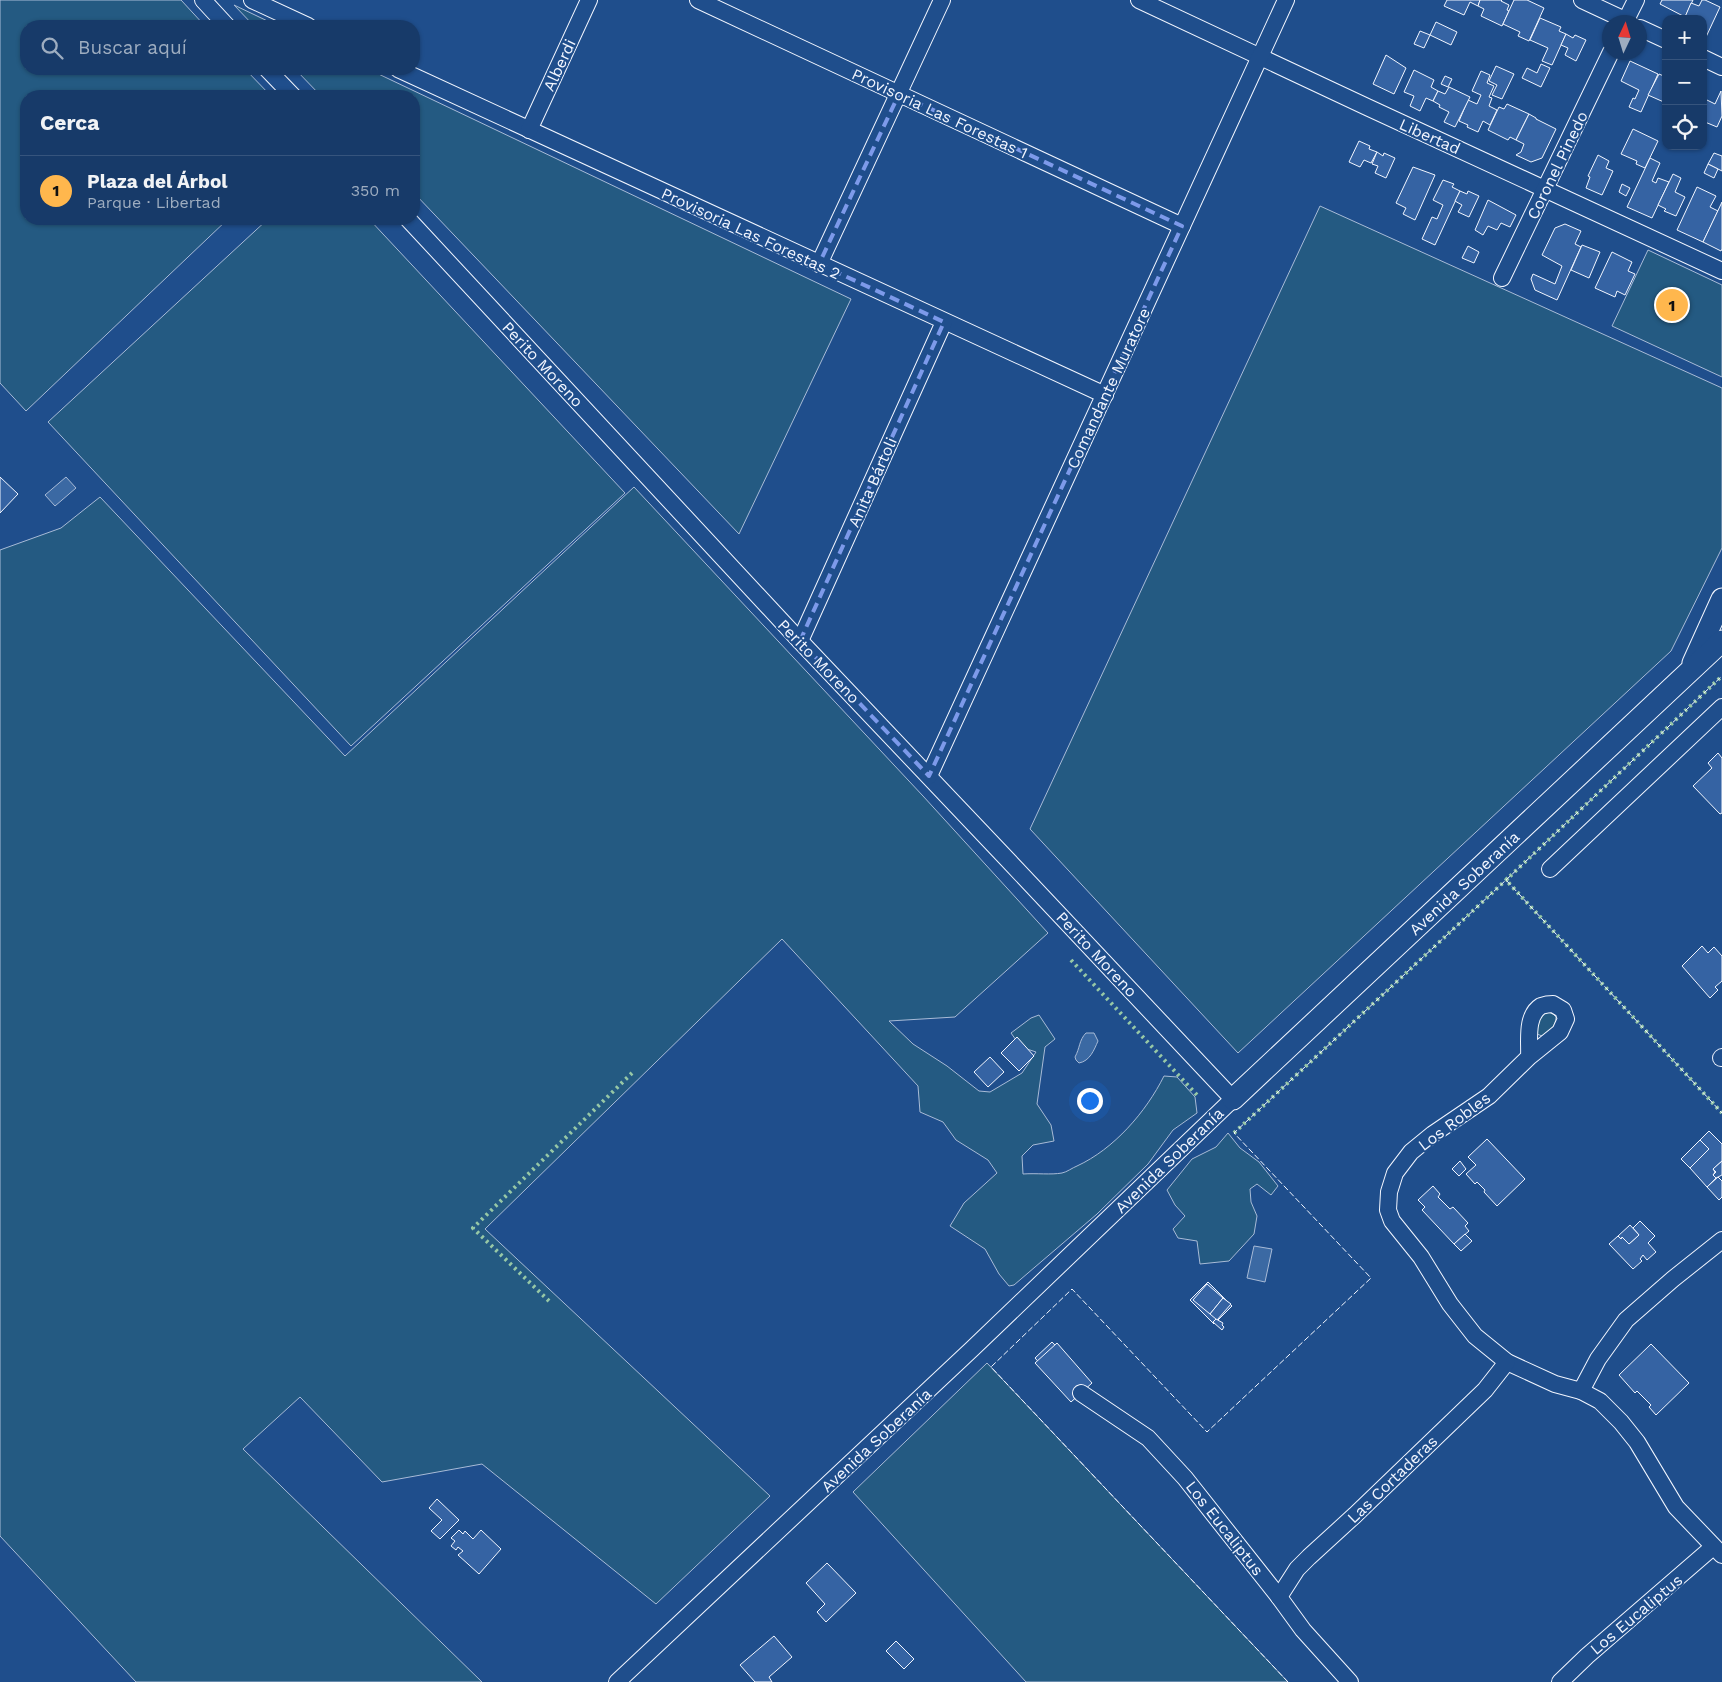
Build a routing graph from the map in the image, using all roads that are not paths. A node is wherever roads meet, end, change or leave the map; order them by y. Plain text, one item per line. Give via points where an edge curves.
1 (202, 0) edge
2 (252, 0) edge
3 (589, 0) edge
4 (698, 0) edge
5 (942, 0) edge
6 (1140, 0) edge
7 (1286, 0) edge
8 (1582, 0) edge
9 (1636, 0) edge
10 (1613, 15) edge
11 (1632, 15) edge
12 (221, 20) edge
13 (295, 20) edge
14 (1647, 31) edge
15 (1662, 38) edge
16 (1260, 57) junction
17 (1607, 60) edge
18 (1707, 60) edge
19 (1722, 67) edge
20 (273, 75) edge
21 (411, 75) edge
22 (287, 90) edge
23 (899, 94) junction
24 (529, 130) junction
25 (1546, 188) junction
26 (414, 225) edge
27 (1182, 226) junction
28 (819, 264) junction
29 (1722, 271) edge
30 (1502, 278) dead end
31 (944, 322) junction
32 (1105, 395) junction
33 (1722, 599) edge
34 (800, 641) junction
35 (1722, 641) edge
36 (1688, 672) junction
37 (1722, 707) edge
38 (929, 776) junction
39 (1550, 870) dead end
40 (1529, 1057) dead end
41 (1233, 1099) junction
42 (1721, 1240) edge
43 (1507, 1362) junction
44 (1581, 1391) junction
45 (1081, 1393) dead end
46 (1718, 1551) edge
47 (1279, 1597) junction
48 (617, 1682) edge
49 (1350, 1682) edge
50 (1560, 1682) edge

1 - 12 street
2 - 13 street
3 - 24 street, Alberdi
4 - 23 street, Provisoria Las Forestas 1
5 - 23 street
6 - 16 street, Libertad
7 - 16 street, Comandante Muratore
8 - 10 street
9 - 11 street
14 - 15 street
16 - 25 street, Libertad
16 - 27 street, Comandante Muratore
17 - 25 street, Coronel Pinedo
18 - 19 street
20 - 22 street
21 - 24 street, Provisoria Las Forestas 2
23 - 27 street, Provisoria Las Forestas 1
23 - 28 street
24 - 28 street, Provisoria Las Forestas 2
25 - 29 street, Libertad
25 - 30 street, Coronel Pinedo
26 - 34 street, Perito Moreno
27 - 32 street, Comandante Muratore
28 - 31 street, Provisoria Las Forestas 2
31 - 32 street, Provisoria Las Forestas 2
31 - 34 street, Anita Bártoli
32 - 38 street, Comandante Muratore
33 - 36 street
34 - 38 street, Perito Moreno
35 - 36 street, Avenida Soberanía
36 - 41 street, Avenida Soberanía
37 - 39 street
38 - 41 street, Perito Moreno
40 - 43 street, Los Robles via 1490,1096 1412,1152 1395,1173 1389,1192 1388,1210 1392,1221 1475,1336
41 - 48 street, Avenida Soberanía
42 - 44 street via 1626,1320 1598,1359
43 - 44 street via 1555,1384
43 - 47 street, Las Cortaderas via 1485,1390 1297,1569
44 - 46 street via 1600,1401 1621,1422 1637,1442 1676,1508
45 - 47 street, Los Eucaliptus via 1148,1438 1185,1478
46 - 50 street, Los Eucaliptus via 1587,1656
47 - 49 street, Los Eucaliptus via 1303,1630

